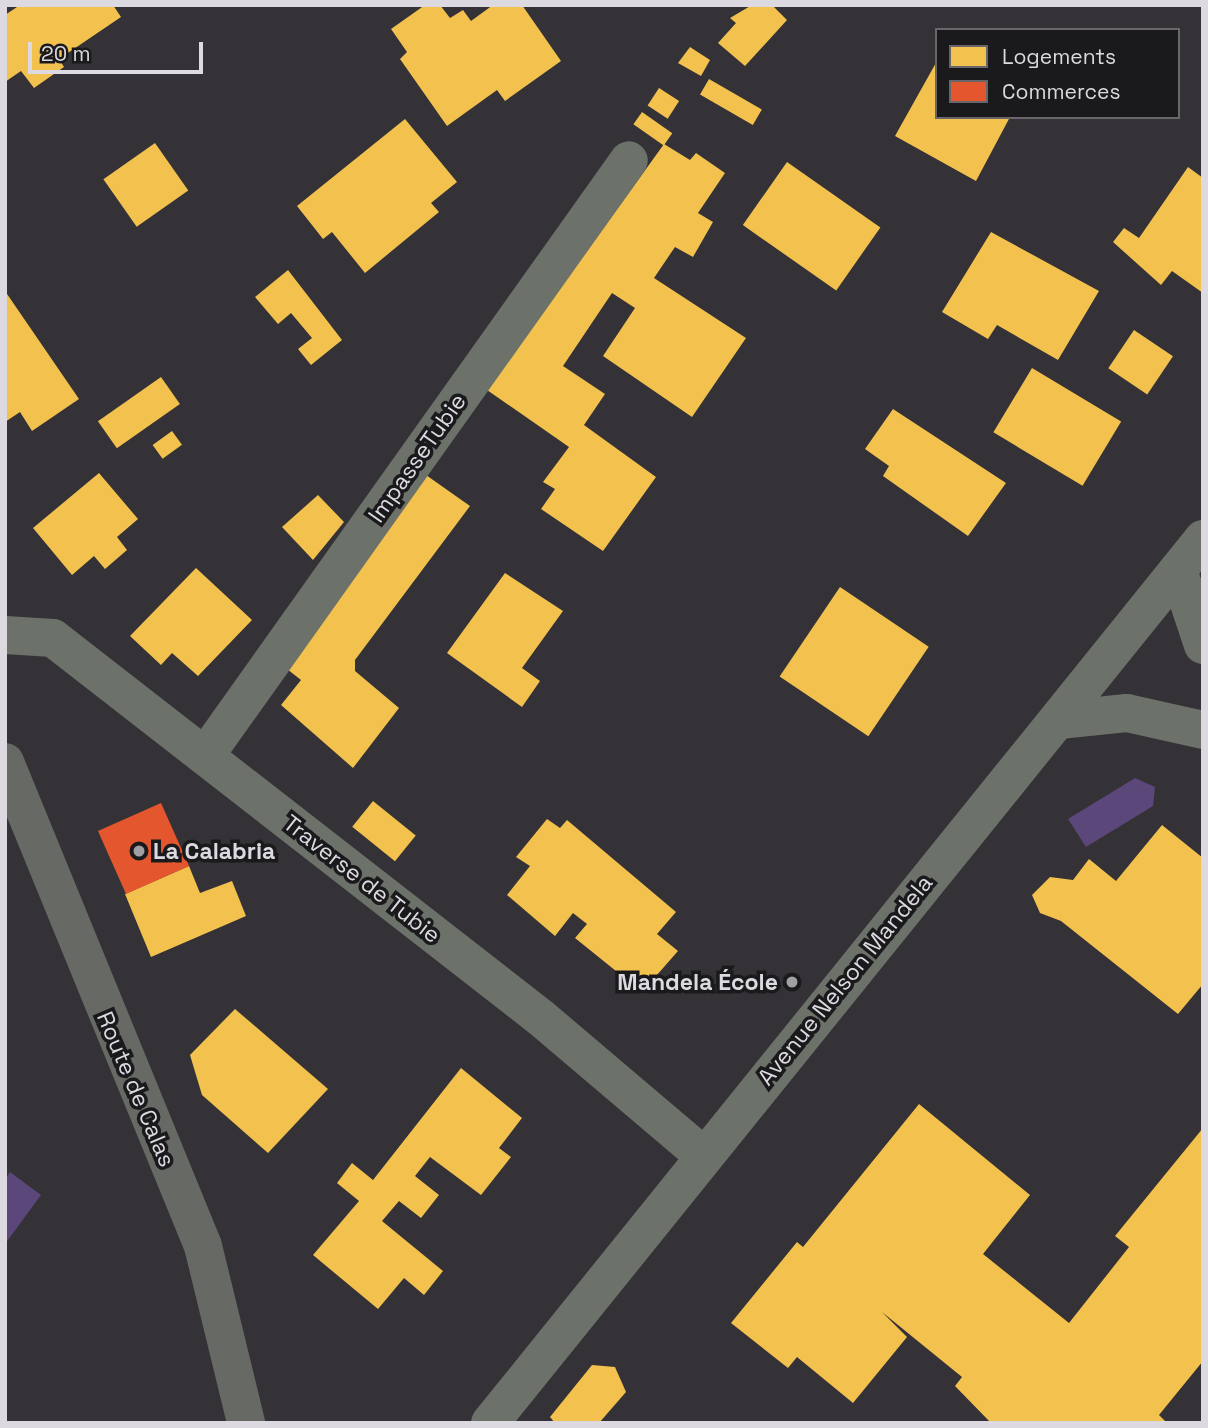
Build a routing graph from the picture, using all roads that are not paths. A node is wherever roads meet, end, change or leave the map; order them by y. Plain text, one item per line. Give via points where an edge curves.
1 (629, 160) dead end
2 (1203, 539) edge
3 (1178, 570) junction
4 (5, 635) edge
5 (1203, 645) edge
6 (1059, 720) junction
7 (1203, 730) edge
8 (205, 756) junction
9 (5, 762) edge
10 (703, 1155) junction
11 (246, 1423) edge
12 (490, 1423) edge

1 - 8 street, ImpasseTubie
2 - 3 street, Avenue Nelson Mandela
3 - 5 street
3 - 6 street, Avenue Nelson Mandela
4 - 8 street, Traverse de Tubie via 53,638
6 - 7 street via 1127,713
6 - 10 street, Avenue Nelson Mandela
8 - 10 street, Traverse de Tubie via 529,1009
9 - 11 main road, Route de Calas via 203,1246
10 - 12 street, Avenue Nelson Mandela

